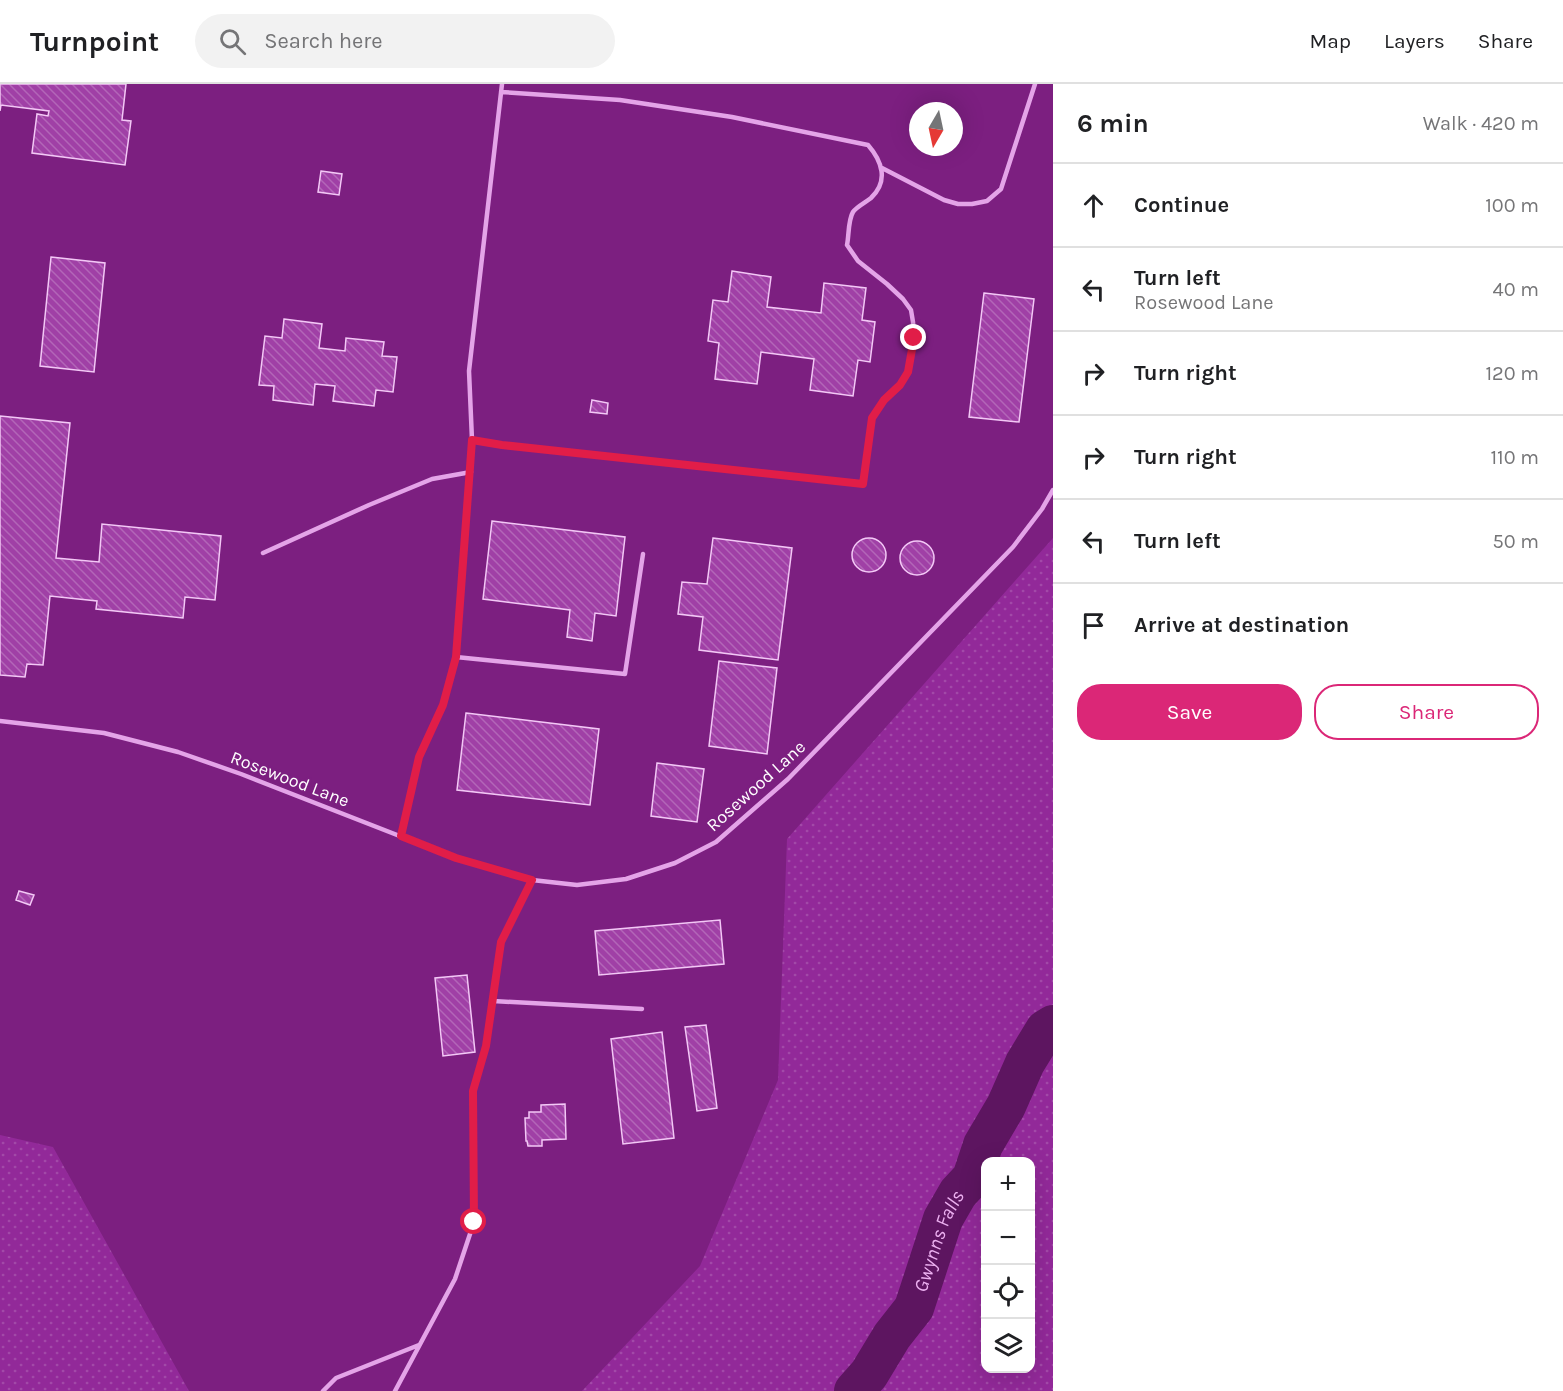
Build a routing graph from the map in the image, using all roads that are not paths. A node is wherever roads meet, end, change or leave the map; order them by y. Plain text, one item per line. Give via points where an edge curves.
1 (502, 84) edge
2 (1035, 84) edge
3 (501, 92) junction
4 (882, 168) junction
5 (472, 440) junction
6 (471, 472) junction
7 (1053, 490) edge
8 (263, 553) dead end
9 (643, 554) dead end
10 (456, 657) junction
11 (0, 721) edge
12 (401, 836) junction
13 (532, 880) junction
14 (493, 1002) junction
15 (642, 1009) dead end
16 (418, 1345) junction
17 (323, 1391) edge
18 (395, 1391) edge

1 - 3 lane
2 - 4 lane via 1001,189 987,201 958,204 944,200
3 - 4 lane via 620,100 744,119 868,144
3 - 5 lane via 469,371
4 - 5 lane via 879,189 853,212 847,245 858,261 911,310 914,338 908,372 872,418 863,484
5 - 6 lane
6 - 8 lane via 432,479
6 - 10 lane
7 - 13 lane, Rosewood Lane via 1013,547 947,616 788,779 716,842 675,863 626,879 577,885
9 - 10 lane via 625,674
10 - 12 lane via 443,705 419,757
11 - 12 lane, Rosewood Lane via 104,733 178,752
12 - 13 lane, Rosewood Lane via 456,858
13 - 14 lane via 501,942
14 - 15 lane
14 - 16 lane via 473,1091 474,1222 455,1279
16 - 17 lane via 336,1378
16 - 18 lane

